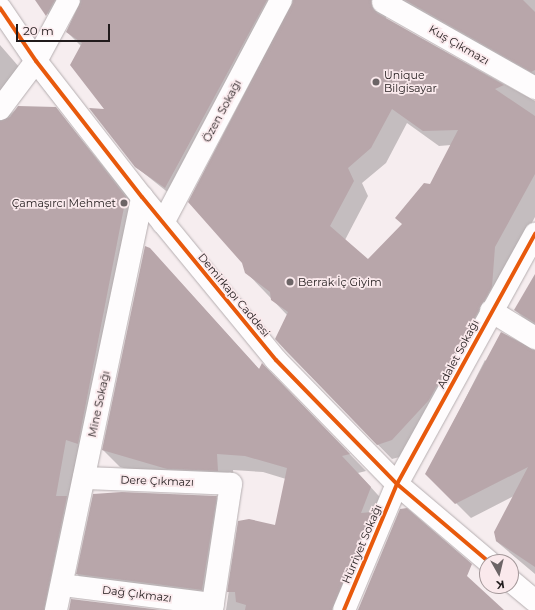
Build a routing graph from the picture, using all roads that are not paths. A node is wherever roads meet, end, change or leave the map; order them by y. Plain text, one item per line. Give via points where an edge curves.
1 (69, 0) edge
2 (281, 0) edge
3 (383, 2) dead end
4 (0, 8) edge
5 (36, 61) junction
6 (535, 88) edge
7 (0, 109) edge
8 (142, 197) junction
9 (163, 223) junction
10 (535, 234) edge
11 (491, 311) junction
12 (535, 338) edge
13 (84, 478) junction
14 (398, 484) junction
15 (480, 554) edge
16 (62, 585) junction
17 (519, 588) edge
18 (535, 601) edge
19 (212, 607) edge
20 (56, 610) edge
21 (344, 610) edge

1 - 5 street
2 - 9 street, Özen Sokağı
3 - 6 street, Kuş Çıkmazı
4 - 5 street, Demirkapı Caddesi
5 - 7 street
5 - 8 street, Demirkapı Caddesi
8 - 9 street, Demirkapı Caddesi
8 - 13 street, Mine Sokağı
9 - 14 street, Demirkapı Caddesi via 276,360
10 - 11 street, Adalet Sokağı
11 - 12 street
11 - 14 street, Adalet Sokağı
13 - 16 street, Mine Sokağı
13 - 19 street, Dere Çıkmazı via 231,484
14 - 15 street, Demirkapı Caddesi
14 - 21 street, Hürriyet Sokağı
16 - 19 street, Dağ Çıkmazı
16 - 20 street, Mine Sokağı
17 - 18 street

